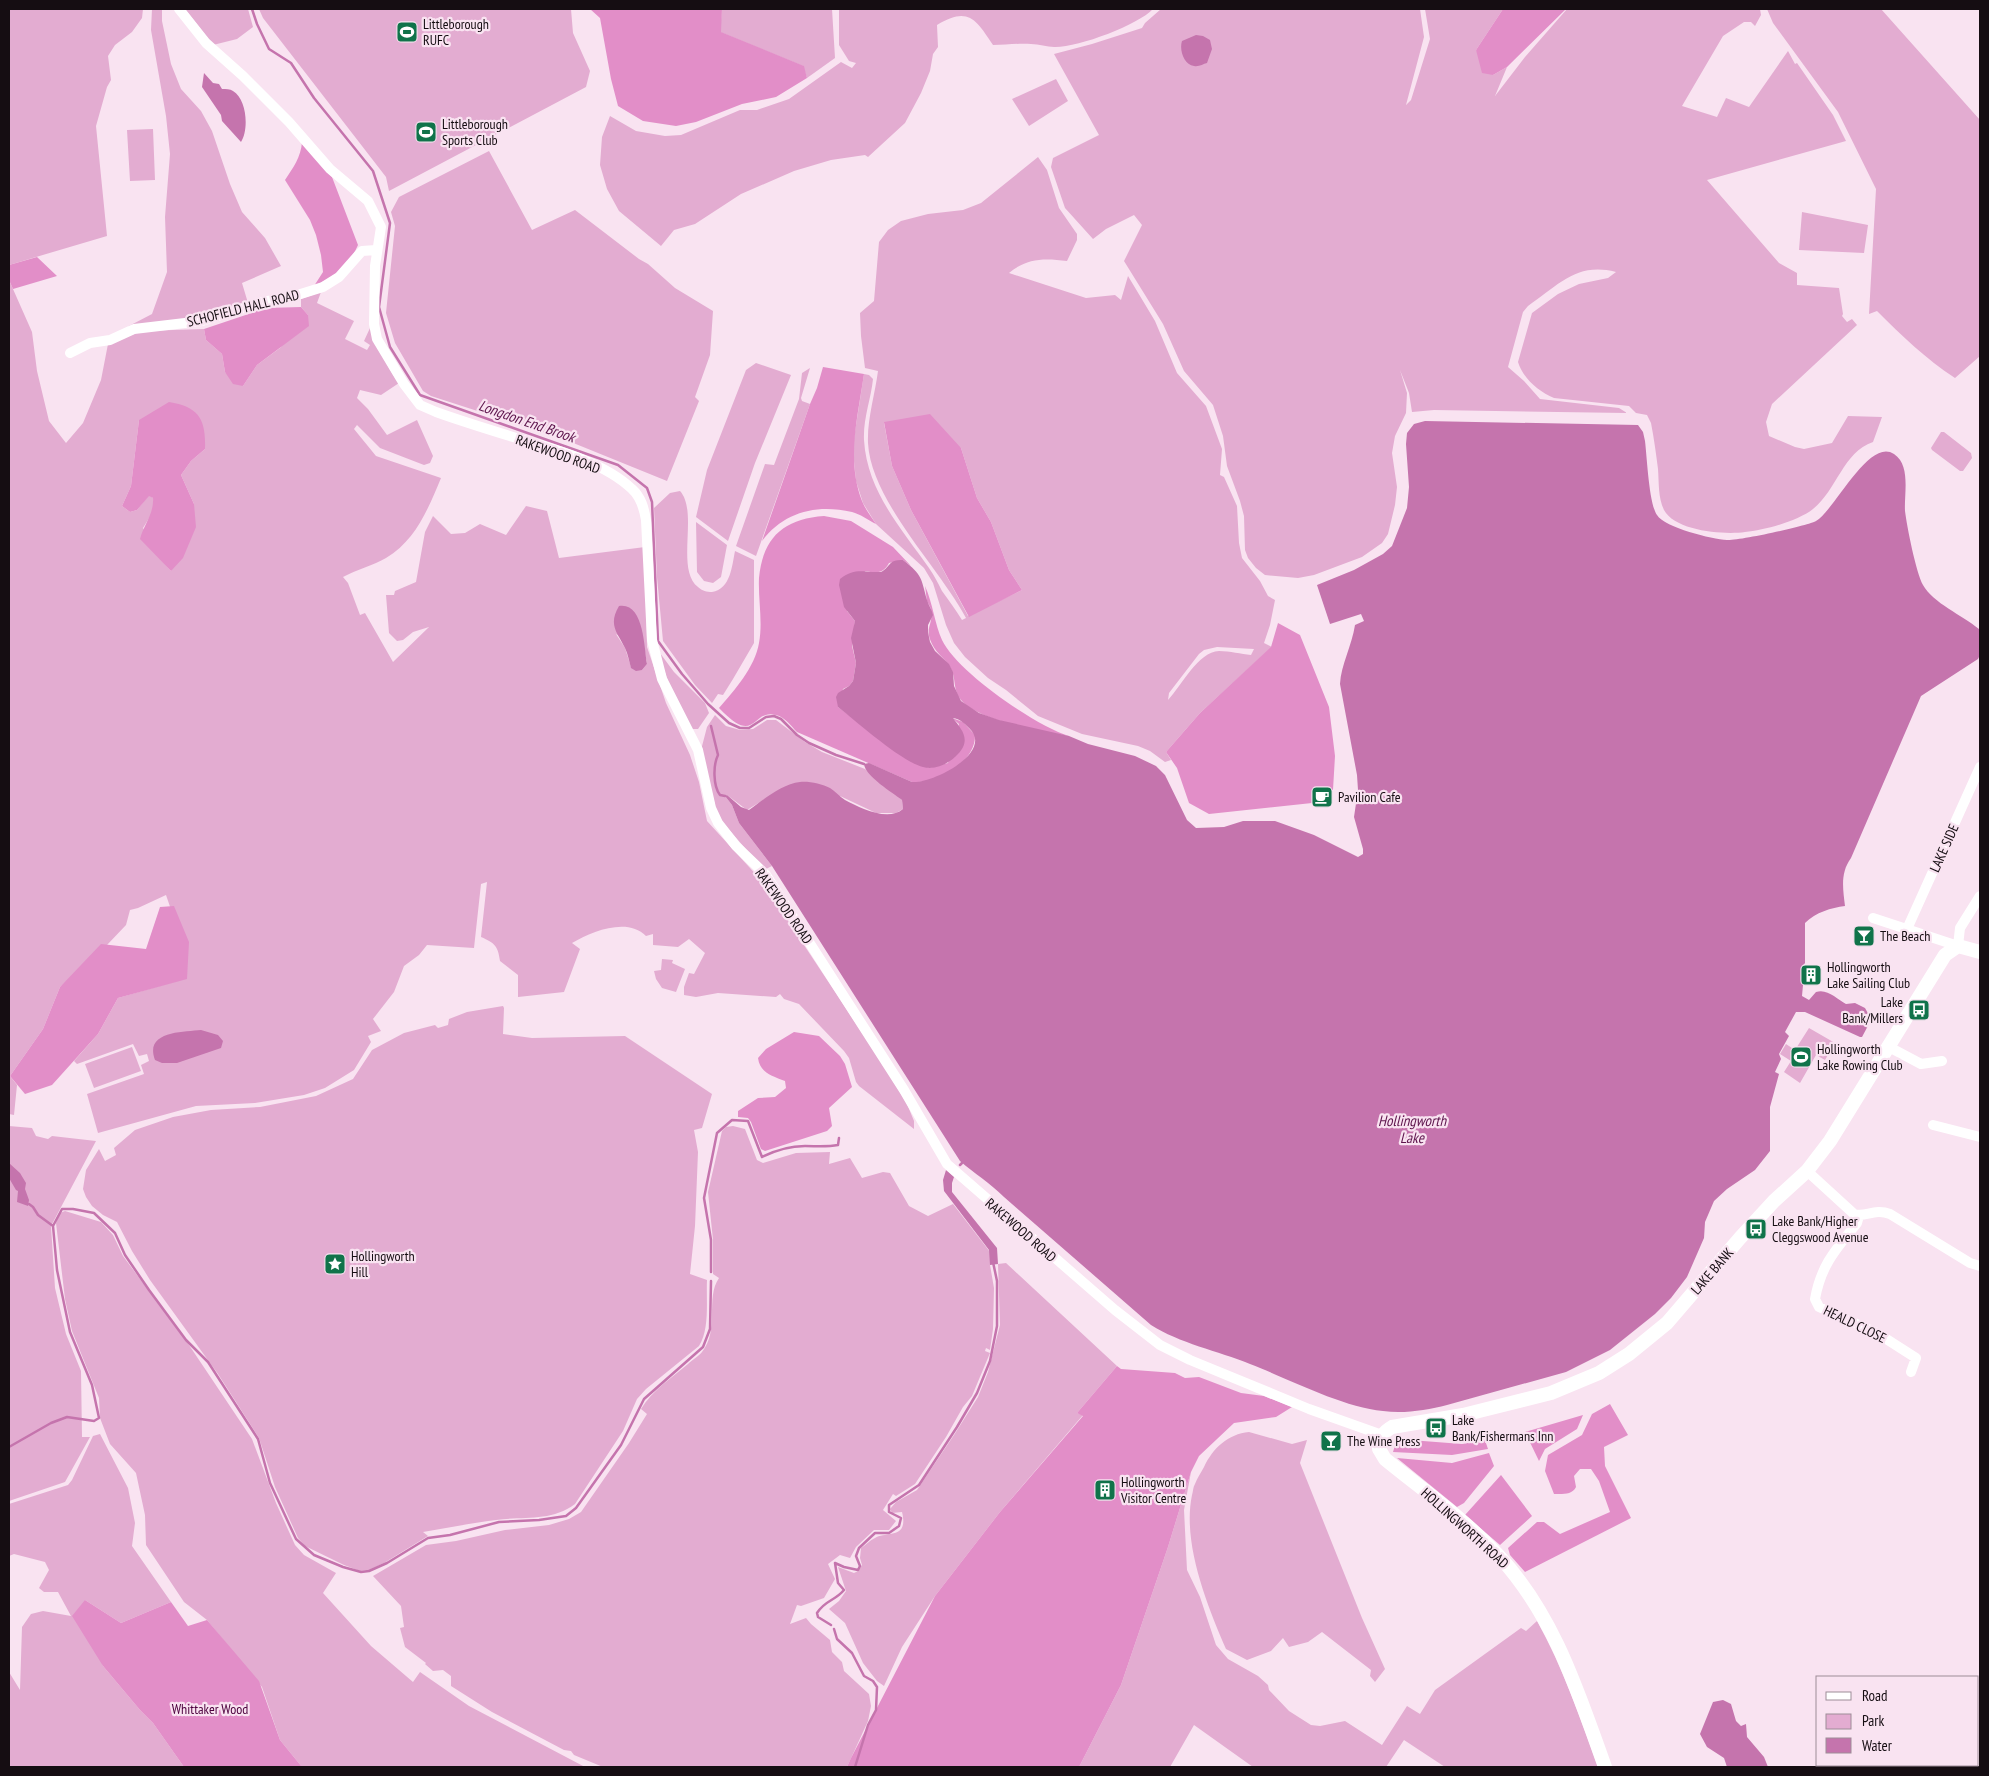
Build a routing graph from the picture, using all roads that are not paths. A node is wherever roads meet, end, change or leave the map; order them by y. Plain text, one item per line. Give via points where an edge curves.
1 (179, 9) edge
2 (376, 250) junction
3 (70, 353) dead end
4 (1980, 767) edge
5 (1980, 896) edge
6 (1873, 918) dead end
7 (1907, 929) junction
8 (1958, 946) junction
9 (1980, 952) edge
10 (1889, 1047) junction
11 (1942, 1062) dead end
12 (1933, 1125) dead end
13 (1980, 1137) edge
14 (1807, 1171) junction
15 (1859, 1216) junction
16 (1980, 1266) edge
17 (1910, 1372) dead end
18 (1382, 1435) junction
19 (1605, 1767) edge

1 - 2 street, RAKEWOOD ROAD via 206,43 289,122 330,169 368,201 381,227
2 - 3 street, SCHOFIELD HALL ROAD via 362,251 339,277 315,289 202,321 134,329
2 - 18 street, RAKEWOOD ROAD via 374,324 377,339 420,405 589,463 626,484 644,507 652,640 662,679 698,750 711,808 736,846 766,875 904,1090 947,1164 1086,1286 1160,1345 1309,1409
4 - 7 street, LAKE SIDE
5 - 8 street via 1960,928
6 - 7 street
7 - 8 street
8 - 9 main road
8 - 10 main road, LAKE BANK via 1945,955 1917,994
10 - 11 street via 1921,1064
10 - 14 main road, LAKE BANK via 1830,1141
12 - 13 street
14 - 15 street
14 - 18 main road, LAKE BANK via 1774,1201 1667,1323 1599,1373 1551,1393 1463,1416 1392,1428
15 - 16 street via 1877,1211 1890,1214
15 - 17 street, HEALD CLOSE via 1825,1265 1815,1299 1820,1307 1877,1333 1916,1358
18 - 19 main road, HOLLINGWORTH ROAD via 1378,1449 1385,1459 1497,1554 1535,1603 1574,1680

